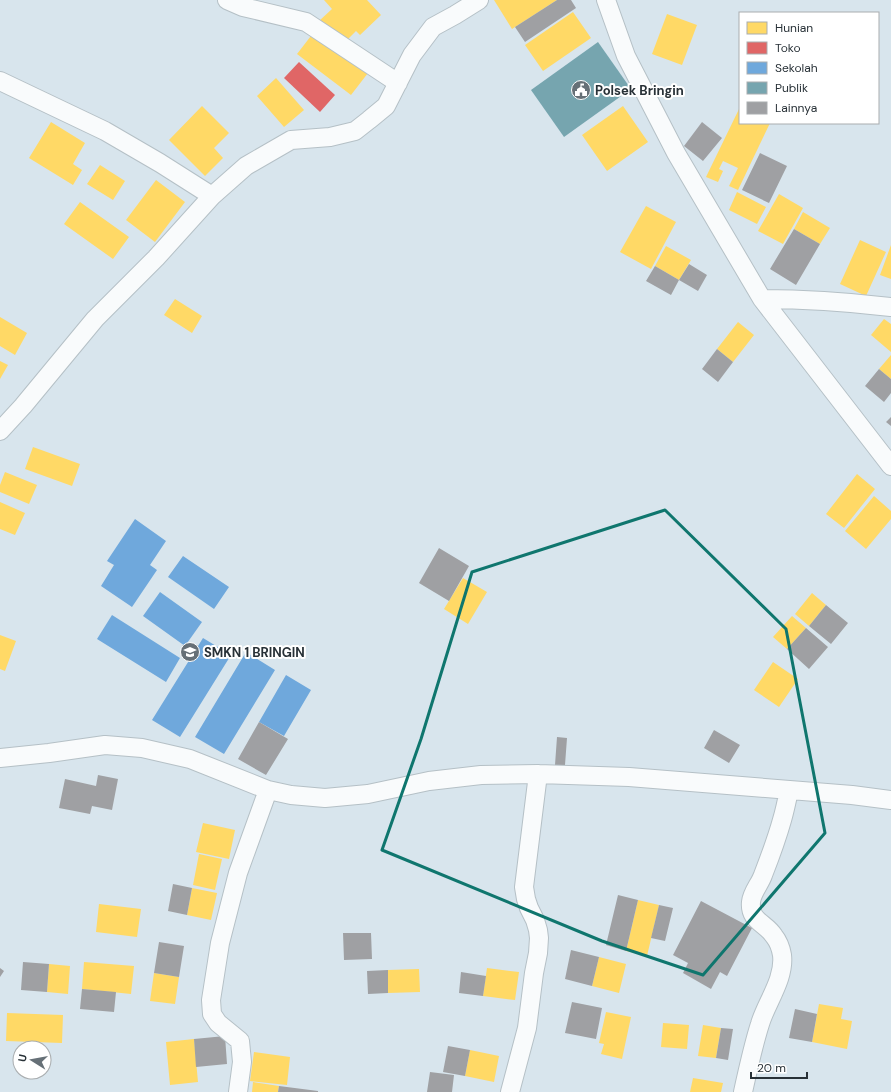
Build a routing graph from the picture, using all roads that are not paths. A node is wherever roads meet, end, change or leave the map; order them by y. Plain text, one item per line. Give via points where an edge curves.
1 (227, 0) edge
2 (479, 0) edge
3 (606, 0) edge
4 (0, 81) edge
5 (398, 83) junction
6 (212, 196) junction
7 (762, 299) junction
8 (891, 307) edge
9 (0, 431) edge
10 (891, 466) edge
11 (0, 758) edge
12 (538, 774) junction
13 (268, 790) junction
14 (789, 790) junction
15 (891, 800) edge
16 (238, 1092) edge
17 (510, 1092) edge
18 (743, 1092) edge

1 - 5 street via 243,8 306,22
2 - 5 street via 433,27 412,55
3 - 7 street via 626,56 676,153
4 - 6 street via 105,131
5 - 6 street via 386,106 355,131 330,137 291,140 246,166
6 - 9 street via 156,258 95,319
7 - 8 street via 849,302
7 - 10 street
11 - 13 street via 105,745 142,748 190,759
12 - 13 street via 481,775 429,781 368,794 325,798
12 - 14 street via 629,777
12 - 17 street via 524,887 538,930 538,953 527,1028
13 - 16 street via 238,873 220,943 211,1000 212,1014 218,1023 240,1041 242,1062
14 - 15 street
14 - 18 street via 782,820 751,900 751,909 756,918 774,935 782,956 781,970 760,1022

